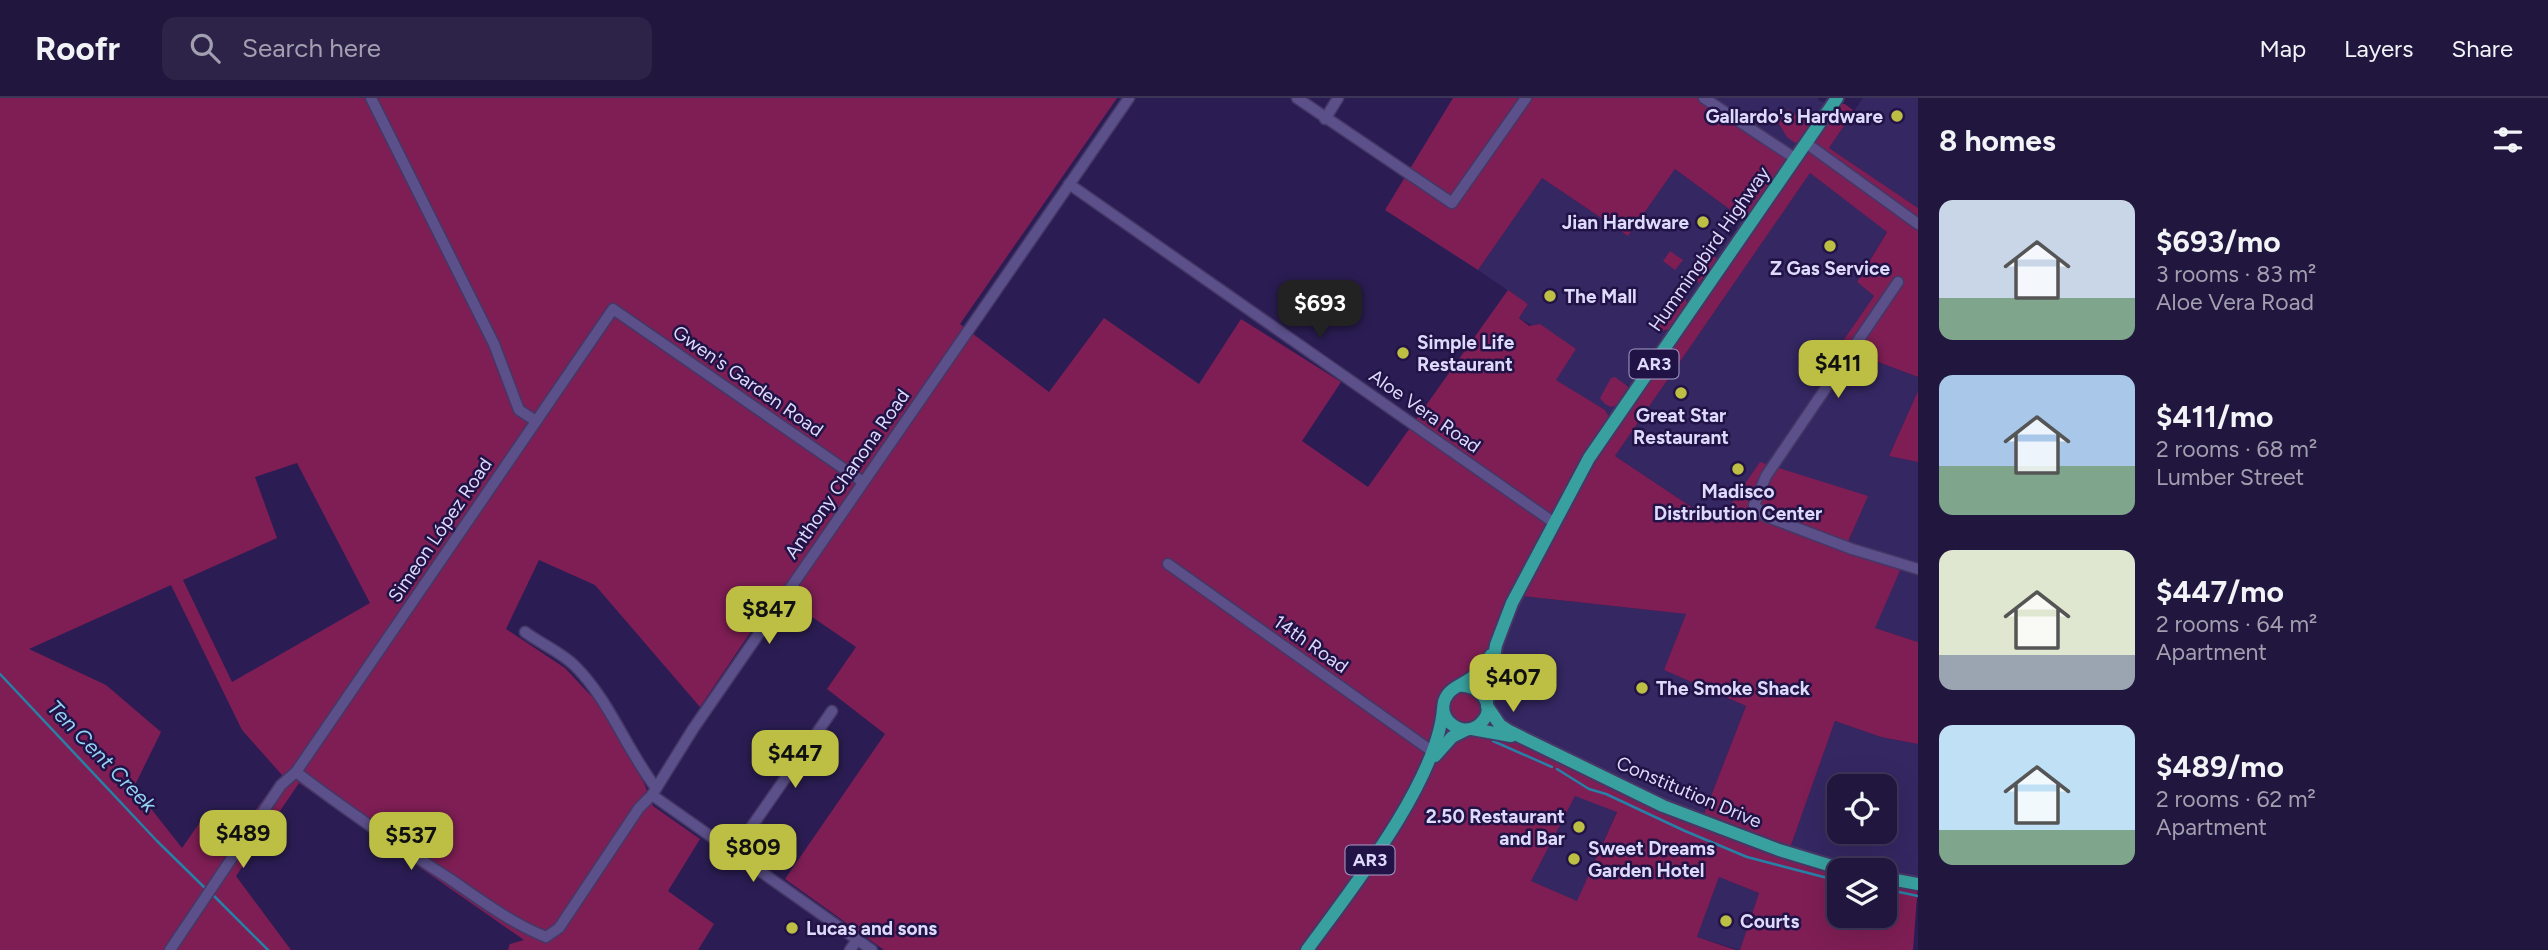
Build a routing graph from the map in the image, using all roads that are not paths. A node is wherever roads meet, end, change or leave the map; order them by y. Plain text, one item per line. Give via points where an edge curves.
1 (371, 98) edge
2 (1129, 98) edge
3 (1297, 98) edge
4 (1338, 98) edge
5 (1526, 98) edge
6 (1704, 98) edge
7 (1837, 98) edge
8 (1325, 119) junction
9 (1806, 143) junction
10 (1796, 159) junction
11 (1069, 184) junction
12 (1918, 224) edge
13 (1898, 282) dead end
14 (613, 309) joint
15 (536, 421) junction
16 (863, 482) junction
17 (1553, 522) junction
18 (1168, 564) dead end
19 (1918, 569) edge
20 (526, 632) dead end
21 (1496, 645) junction
22 (1458, 686) junction
23 (1487, 704) junction
24 (1443, 709) junction
25 (832, 711) dead end
26 (1469, 729) junction
27 (1522, 738) junction
28 (1433, 752) junction
29 (1427, 766) junction
30 (296, 772) junction
31 (654, 791) junction
32 (734, 852) junction
33 (1827, 865) edge
34 (1897, 880) edge
35 (1918, 884) edge
36 (857, 940) junction
37 (170, 950) edge
38 (850, 950) edge
39 (872, 950) edge
40 (1307, 950) edge

1 - 15 street via 494,344 519,410
2 - 11 street, Anthony Chanona Road
3 - 8 street
4 - 8 street
5 - 8 street via 1452,203
6 - 10 street
7 - 9 main road, Hummingbird Highway / AR3
9 - 10 main road, Hummingbird Highway / AR3
9 - 12 street
10 - 17 main road, Hummingbird Highway / AR3 via 1589,458
11 - 16 street, Anthony Chanona Road
11 - 17 street, Aloe Vera Road
13 - 19 street via 1766,476 1754,505 1765,516 1852,550
14 - 15 street, Simeon López Road
14 - 16 street, Gwen's Garden Road
15 - 30 street, Simeon López Road
16 - 31 street, Anthony Chanona Road
17 - 21 main road, Hummingbird Highway / AR3
18 - 28 street, 14th Road
20 - 31 street via 562,655 586,678
21 - 22 main road, Hummingbird Highway / AR3 via 1482,668
21 - 23 main road, Hummingbird Highway / AR3
22 - 23 main road via 1472,687
22 - 24 main road via 1447,695
23 - 26 main road via 1484,720
23 - 27 main road, Constitution Drive via 1500,725
24 - 26 main road via 1448,722
24 - 28 main road, AR3
25 - 32 street
26 - 27 main road, Constitution Drive
26 - 29 main road, AR3 via 1445,743
27 - 33 main road, Constitution Drive via 1662,806
28 - 29 main road, AR3
29 - 40 main road, AR3 via 1384,840
30 - 31 street, Anthony Chanona Road via 496,911 546,937 559,928
30 - 37 street, Simeon López Road via 282,785
31 - 32 street
32 - 36 street
34 - 35 main road
36 - 38 street
36 - 39 street

